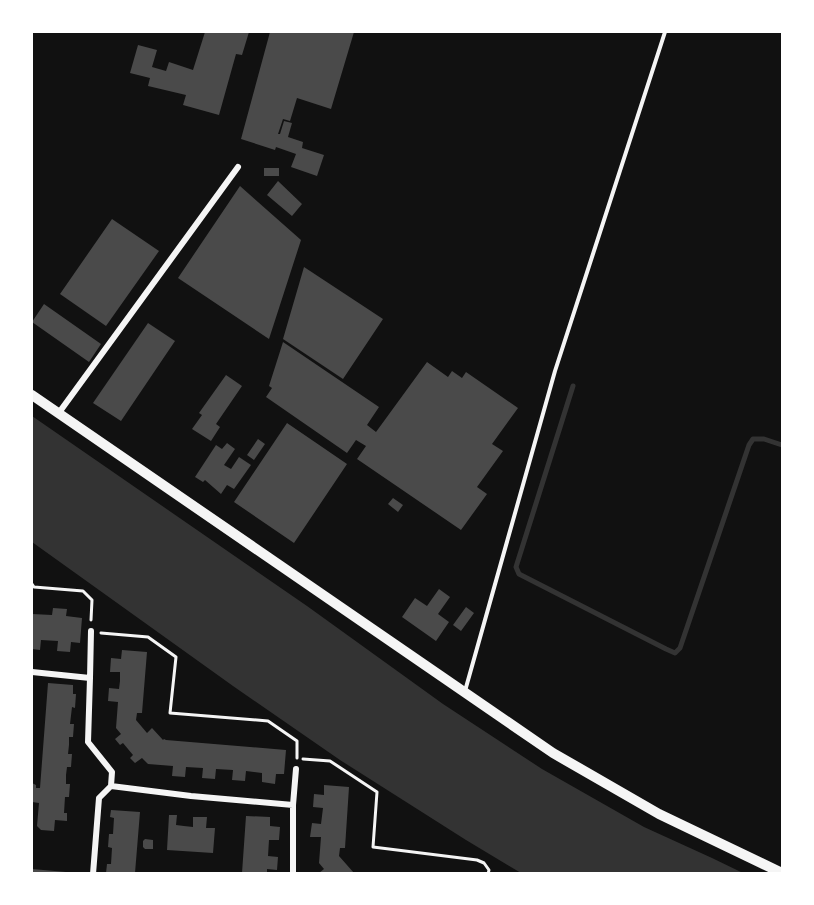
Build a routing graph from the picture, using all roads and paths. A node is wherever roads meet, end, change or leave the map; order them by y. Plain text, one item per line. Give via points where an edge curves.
1 (665, 32) edge
2 (238, 167) dead end
3 (32, 395) edge
4 (58, 414) junction
5 (32, 584) edge
6 (91, 632) junction
7 (32, 672) edge
8 (90, 678) junction
9 (465, 693) junction
10 (296, 769) dead end
11 (111, 786) junction
12 (293, 806) junction
13 (93, 873) edge
14 (293, 873) edge
15 (488, 873) edge
16 (783, 873) edge

1 - 9 lane via 555,371
2 - 4 street
3 - 4 street
4 - 9 street
5 - 6 path via 88,595 92,600
6 - 8 street
6 - 15 path via 148,637 176,657 170,713 268,721 297,741 297,759 330,761 377,792 374,847 477,860 484,863
7 - 8 street
8 - 11 street via 88,742 112,772
9 - 16 street via 553,753 659,814
10 - 12 street
11 - 12 street
11 - 13 street via 99,798
12 - 14 street

